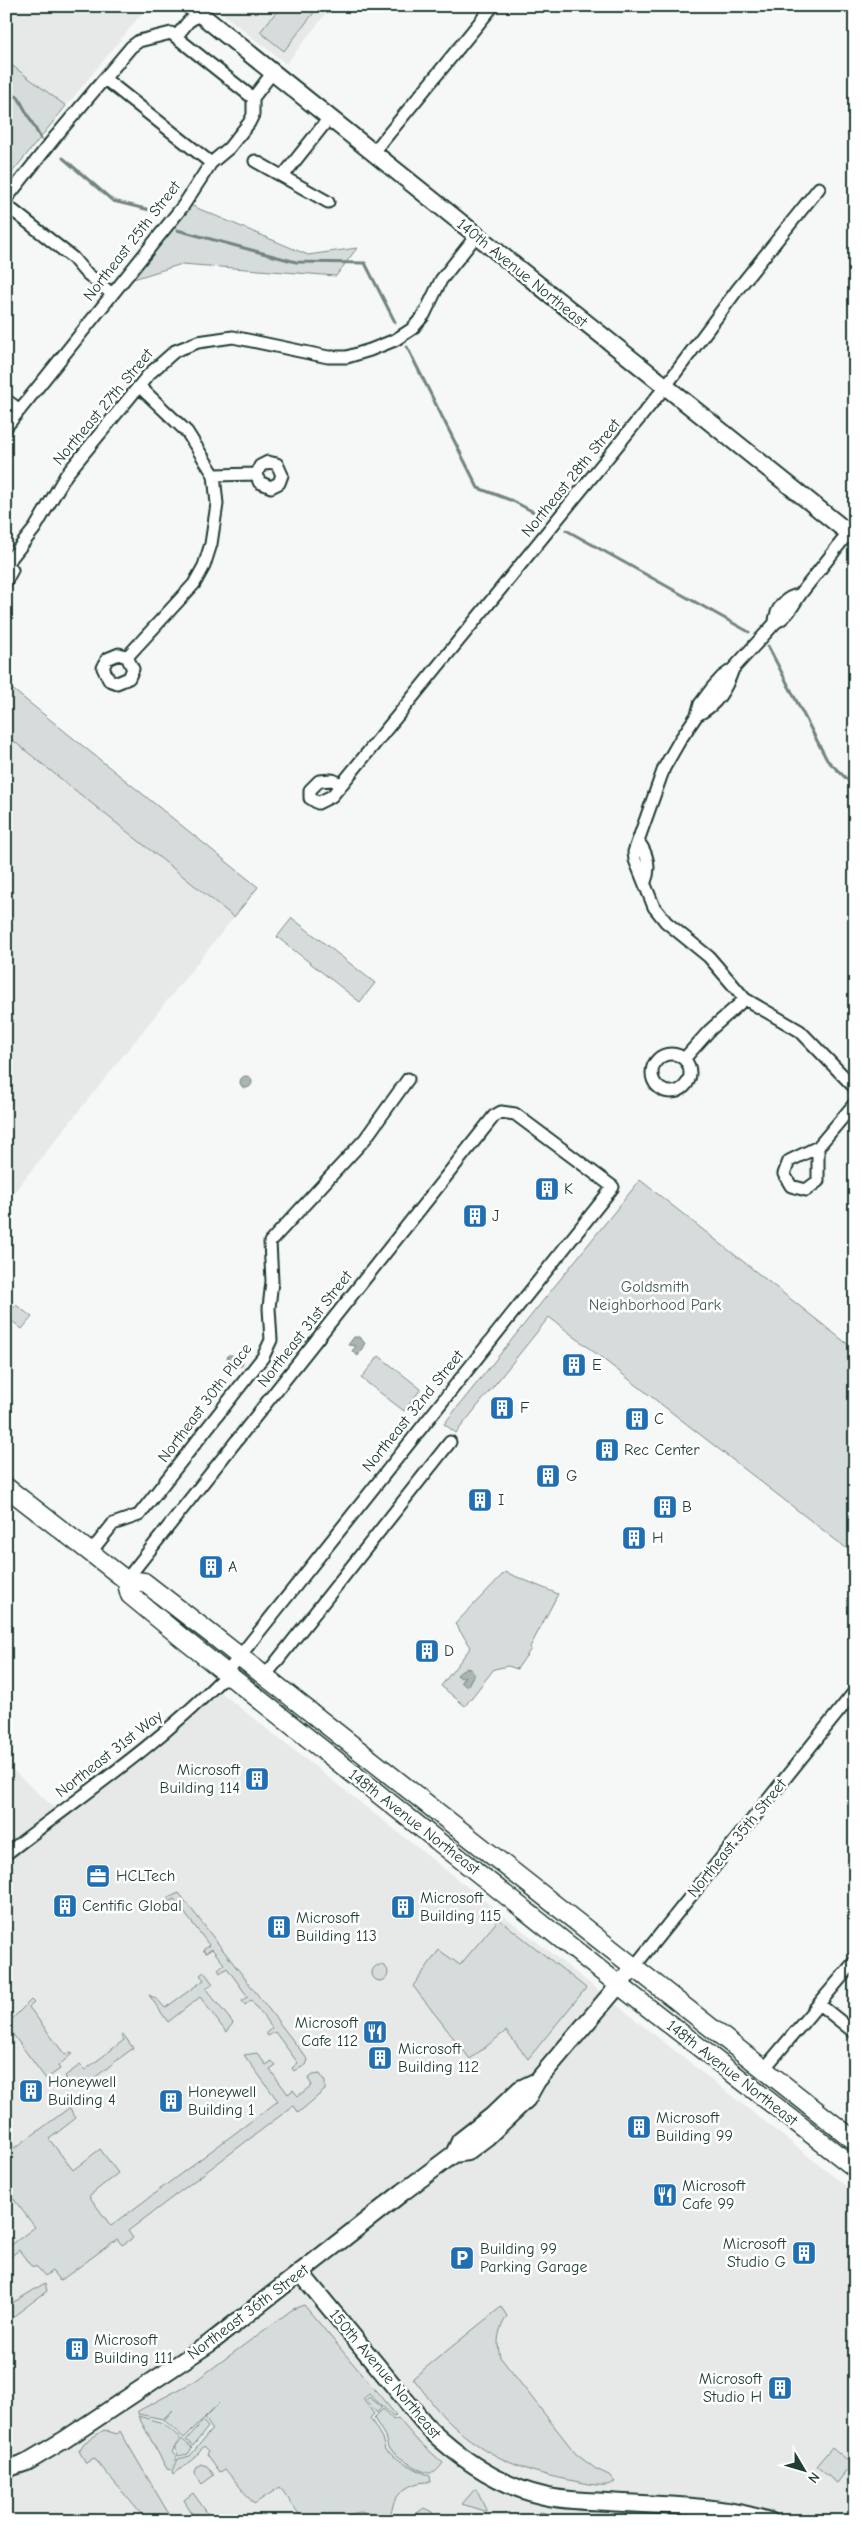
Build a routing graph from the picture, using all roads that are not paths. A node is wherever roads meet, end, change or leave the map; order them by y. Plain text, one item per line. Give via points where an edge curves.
1 (493, 6) edge
2 (195, 10) edge
3 (176, 37) junction
4 (273, 72) junction
5 (105, 79) junction
6 (253, 98) junction
7 (329, 118) junction
8 (373, 153) junction
9 (255, 161) dead end
10 (210, 163) junction
11 (284, 176) junction
12 (819, 188) dead end
13 (6, 199) edge
14 (328, 202) dead end
15 (6, 205) edge
16 (476, 236) junction
17 (112, 294) junction
18 (139, 386) junction
19 (665, 388) junction
20 (6, 400) edge
21 (20, 410) junction
22 (6, 427) edge
23 (257, 474) dead end
24 (214, 475) junction
25 (851, 536) edge
26 (7, 562) edge
27 (6, 581) edge
28 (127, 657) dead end
29 (342, 784) dead end
30 (745, 999) junction
31 (684, 1059) dead end
32 (408, 1079) dead end
33 (855, 1088) edge
34 (855, 1103) edge
35 (818, 1147) dead end
36 (613, 1187) joint
37 (450, 1442) dead end
38 (6, 1487) edge
39 (90, 1553) junction
40 (126, 1580) junction
41 (238, 1655) junction
42 (226, 1673) junction
43 (264, 1676) junction
44 (855, 1691) edge
45 (6, 1854) edge
46 (855, 1961) edge
47 (634, 1967) junction
48 (619, 1985) junction
49 (819, 2004) junction
50 (855, 2033) edge
51 (764, 2070) junction
52 (855, 2142) edge
53 (855, 2168) edge
54 (300, 2272) junction
55 (6, 2470) edge
56 (769, 2521) edge

1 - 8 street
2 - 3 street
2 - 4 street, 140th Avenue Northeast
3 - 5 street via 171,33 139,41
3 - 6 street
4 - 6 street, Northeast 25th Street
4 - 7 street, 140th Avenue Northeast
5 - 10 street
5 - 13 street
6 - 10 street, Northeast 25th Street via 253,115 249,123 229,148
7 - 8 street, 140th Avenue Northeast
7 - 11 street
8 - 16 street, 140th Avenue Northeast
9 - 11 street
10 - 17 street, Northeast 25th Street via 183,206
11 - 14 street
12 - 19 street, Northeast 28th Street via 737,290
15 - 17 street
16 - 18 street, Northeast 27th Street via 441,280 424,315 395,340 347,357 328,357 233,337 214,339 175,351 158,364
16 - 19 street, 140th Avenue Northeast
17 - 21 street, Northeast 25th Street
18 - 24 street via 187,432
18 - 26 street, Northeast 27th Street via 66,475 35,528
19 - 25 street, 140th Avenue Northeast
19 - 29 street, Northeast 28th Street
20 - 21 street
21 - 22 street, Northeast 25th Street
23 - 24 street
24 - 28 street via 216,523 204,566 194,584
25 - 30 street via 800,595 793,608 774,623 700,704 698,715 664,768 634,852 638,873 646,882 654,907 666,922 709,957
26 - 27 street, Northeast 27th Street via 11,574
30 - 31 street
30 - 33 street via 800,1031
32 - 39 street, Northeast 30th Place via 365,1139 270,1242 271,1340 263,1357 139,1515 113,1524
34 - 35 street
36 - 40 street, Northeast 31st Street via 515,1114 501,1112 494,1116
36 - 41 street, Northeast 32nd Street
37 - 43 street
38 - 39 main road, 148th Avenue Northeast
39 - 40 main road, 148th Avenue Northeast
40 - 41 main road, 148th Avenue Northeast via 144,1582
40 - 42 main road, 148th Avenue Northeast via 130,1595
41 - 42 street, Northeast 32nd Street
41 - 43 main road, 148th Avenue Northeast
42 - 45 street, Northeast 31st Way via 199,1703
42 - 48 main road, 148th Avenue Northeast
43 - 47 main road, 148th Avenue Northeast
44 - 47 street, Northeast 35th Street
46 - 49 street
47 - 48 street, Northeast 35th Street
47 - 51 main road, 148th Avenue Northeast
48 - 53 main road, 148th Avenue Northeast
48 - 54 street, Northeast 36th Street via 537,2080 520,2089 460,2141 454,2154
49 - 50 street
49 - 51 street
51 - 52 main road, 148th Avenue Northeast
54 - 55 street, Northeast 36th Street via 210,2343 153,2382 64,2440 27,2462
54 - 56 street, 150th Avenue Northeast via 430,2430 494,2477 543,2496 570,2501 711,2508

